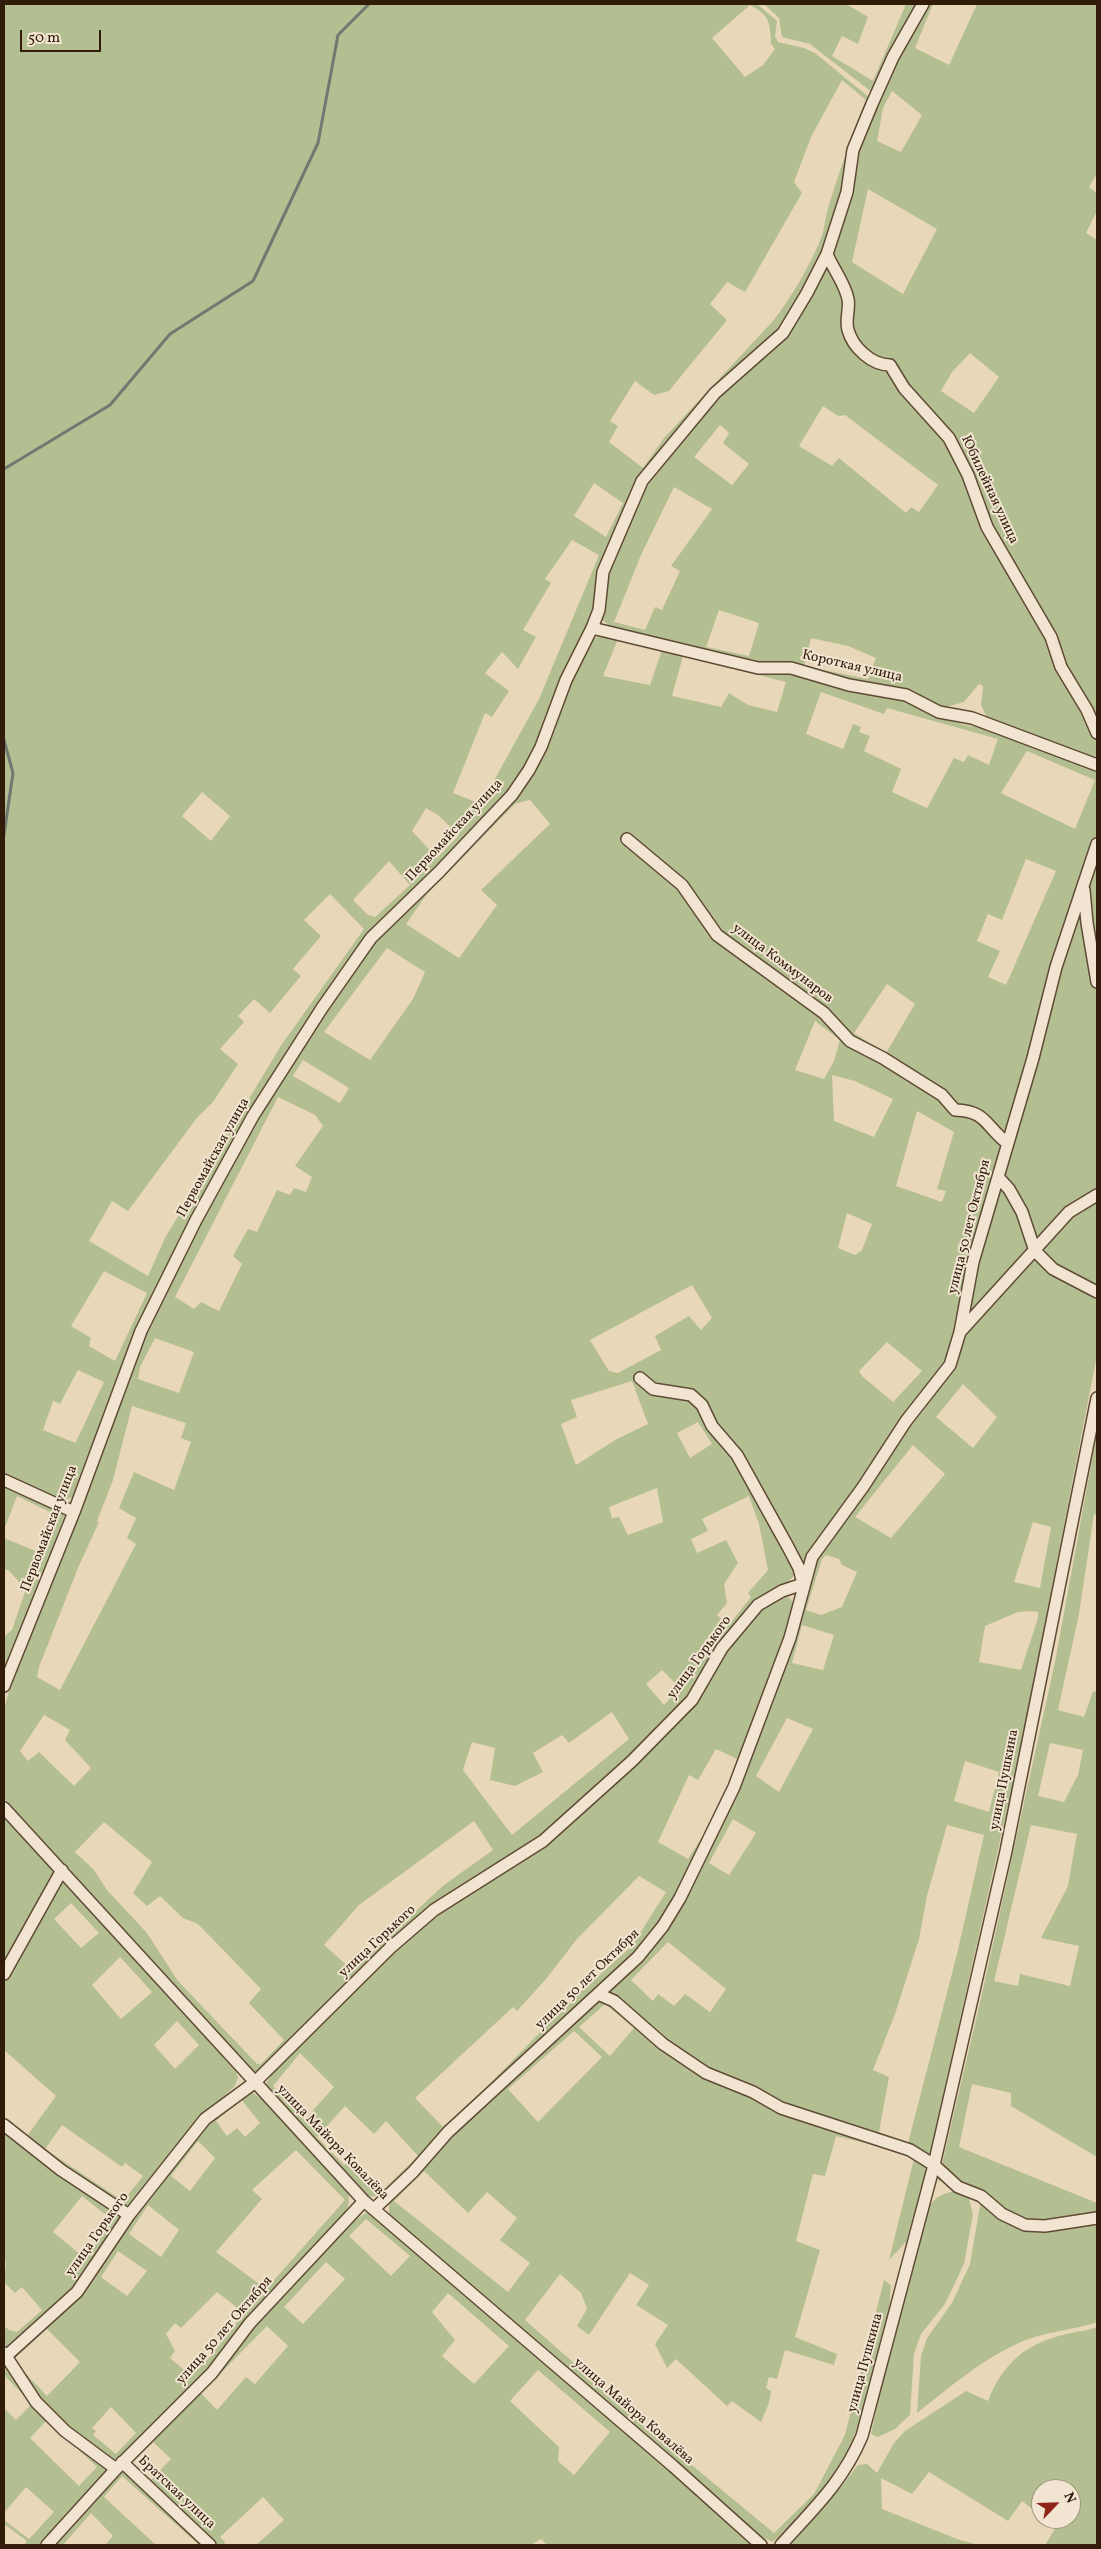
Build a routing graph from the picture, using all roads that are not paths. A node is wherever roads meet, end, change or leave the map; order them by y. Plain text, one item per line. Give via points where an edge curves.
1 (923, 4) edge
2 (826, 254) junction
3 (592, 628) junction
4 (1097, 733) edge
5 (1097, 765) edge
6 (627, 838) dead end
7 (1097, 844) edge
8 (1084, 885) junction
9 (1097, 982) edge
10 (1007, 1143) junction
11 (998, 1176) junction
12 (1097, 1196) edge
13 (1035, 1251) junction
14 (1097, 1292) edge
15 (960, 1332) junction
16 (640, 1378) dead end
17 (1097, 1398) edge
18 (4, 1480) edge
19 (74, 1512) junction
20 (803, 1584) junction
21 (4, 1686) edge
22 (4, 1808) edge
23 (62, 1870) junction
24 (4, 1974) edge
25 (598, 1994) junction
26 (254, 2083) junction
27 (4, 2125) edge
28 (934, 2165) junction
29 (364, 2201) junction
30 (374, 2209) junction
31 (129, 2215) junction
32 (1097, 2218) edge
33 (4, 2356) edge
34 (119, 2466) junction
35 (47, 2545) edge
36 (210, 2545) edge
37 (761, 2545) edge
38 (781, 2545) edge

1 - 2 street, Первомайская улица via 893,57 856,142 847,192
2 - 3 street, Первомайская улица via 808,293 783,333 715,393 642,481 602,572 599,610
2 - 4 street, Юбилейная улица via 844,284 848,300 848,329 853,340 879,365 890,365 904,388 949,438 968,475 988,527 1051,637 1060,667 1087,710
3 - 5 street, Короткая улица via 758,668 791,668 849,685 906,695 939,712 972,718
3 - 19 street, Первомайская улица via 566,680 541,747 512,795 370,938 253,1116 196,1220 141,1331
6 - 10 street, улица Коммунаров via 682,885 717,935 824,1012 850,1041 942,1095 955,1110 968,1110 982,1116
7 - 8 street, улица 50 лет Октября
8 - 9 street
8 - 10 street, улица 50 лет Октября via 1056,966
10 - 11 street, улица 50 лет Октября
11 - 13 street via 1022,1212
11 - 15 street, улица 50 лет Октября via 974,1262
12 - 13 street via 1069,1212
13 - 14 street via 1053,1269
13 - 15 street
15 - 20 street, улица 50 лет Октября via 950,1365 906,1420 812,1557
16 - 20 street via 653,1389 691,1395 702,1405 712,1426 737,1455 800,1568
17 - 28 street, улица Пушкина via 1006,1851
18 - 19 street
19 - 21 street, Первомайская улица
20 - 25 street, улица 50 лет Октября via 790,1638 734,1787 707,1846 663,1926 638,1957
20 - 26 street, улица Горького via 782,1591 758,1606 722,1648 692,1700 632,1761 543,1841 481,1878 427,1916 390,1948
22 - 23 street, улица Майора Ковалёва
23 - 24 street
23 - 26 street, улица Майора Ковалёва
25 - 28 street via 614,2001 663,2044 706,2073 753,2092 781,2108 910,2150
25 - 30 street, улица 50 лет Октября via 448,2132
26 - 29 street, улица Майора Ковалёва
26 - 31 street, улица Горького via 205,2119
27 - 31 street via 61,2170
28 - 32 street via 958,2187 981,2196 1002,2214 1026,2225 1053,2225
28 - 38 street, улица Пушкина via 862,2436 852,2461 839,2481
29 - 30 street, улица Майора Ковалёва
29 - 34 street, улица 50 лет Октября via 250,2323 212,2373
30 - 37 street, улица Майора Ковалёва
31 - 33 street, улица Горького via 77,2292
33 - 34 street, Братская улица via 36,2402 65,2431
34 - 35 street, улица 50 лет Октября
34 - 36 street, Братская улица

